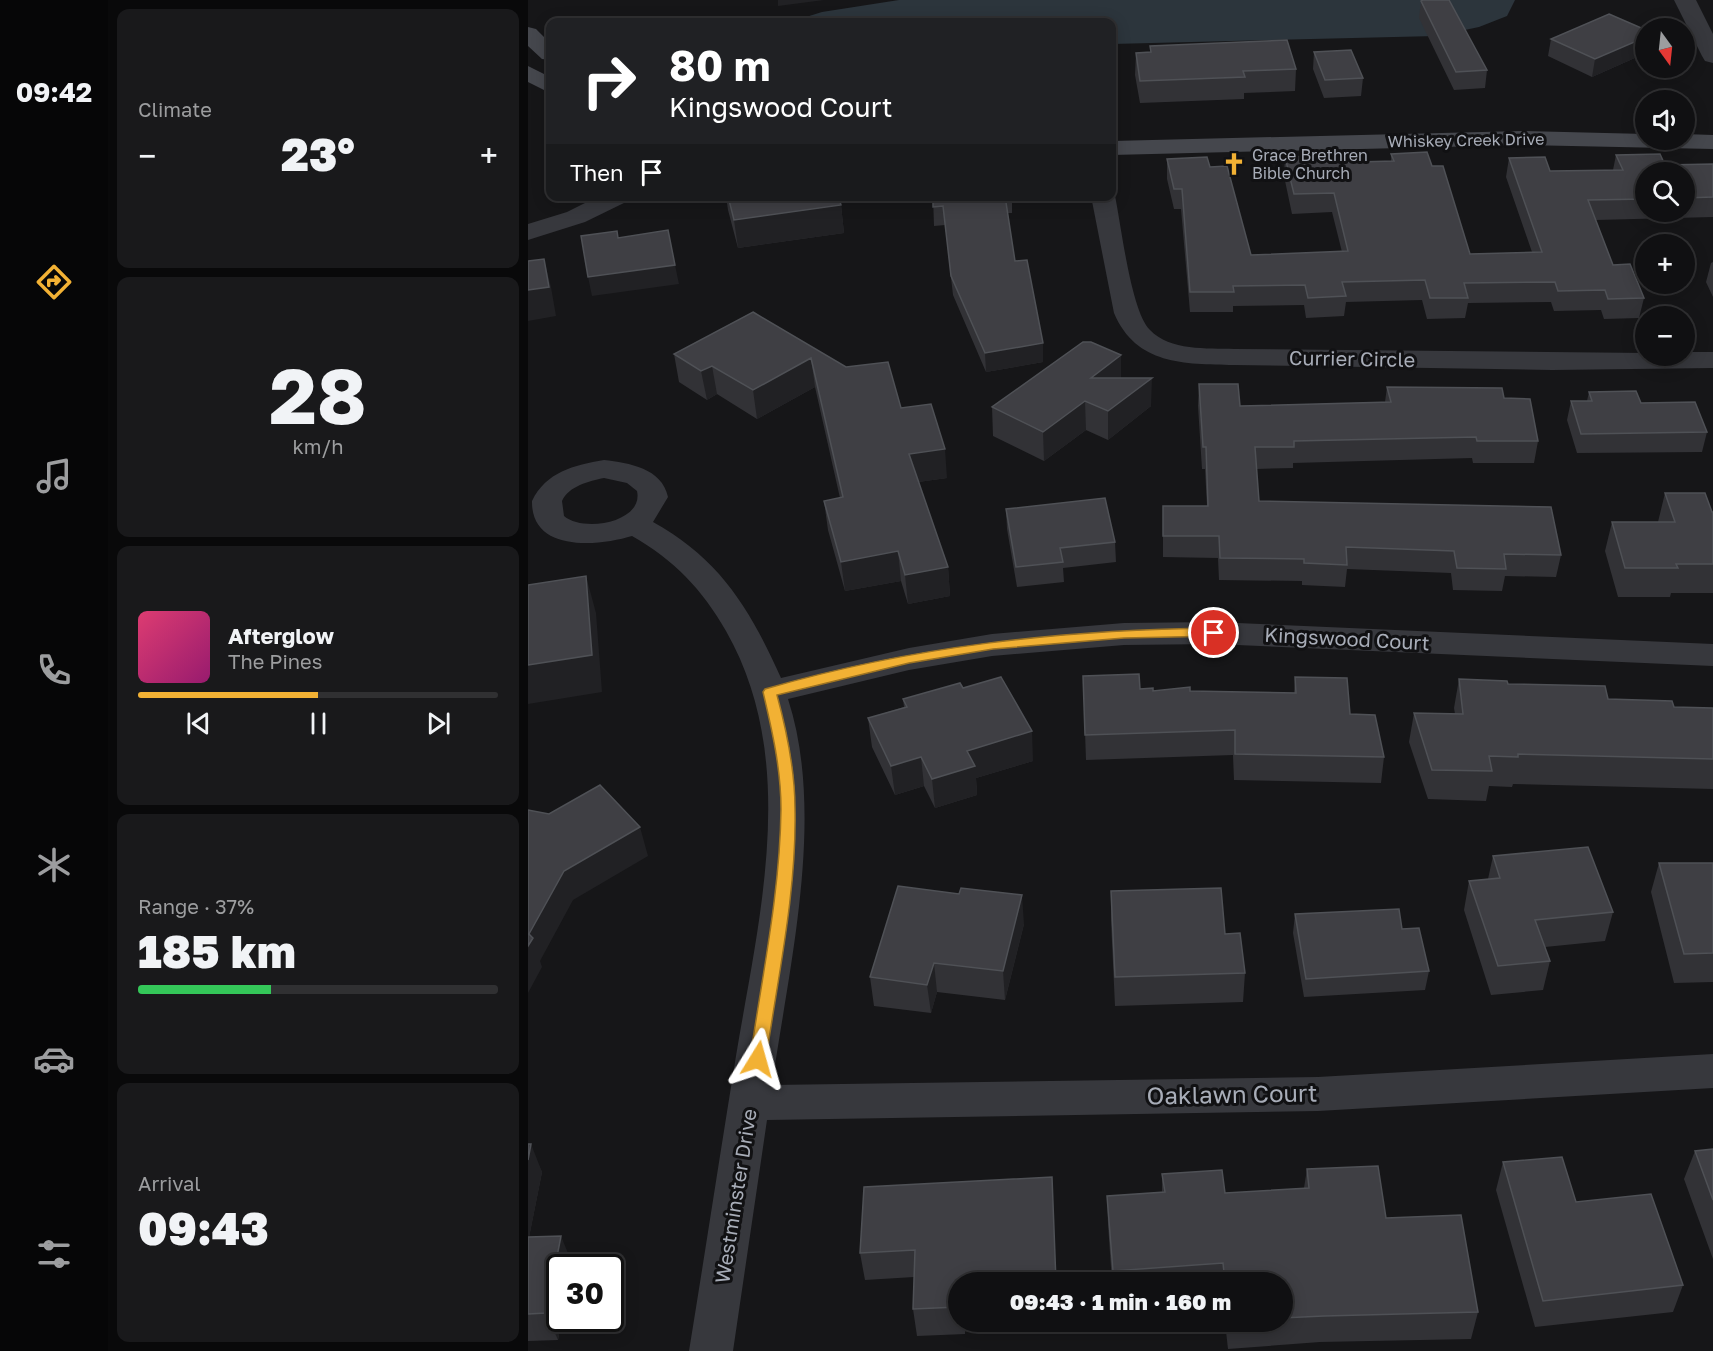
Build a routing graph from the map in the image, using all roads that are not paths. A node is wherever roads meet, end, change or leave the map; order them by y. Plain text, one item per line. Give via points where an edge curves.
1 (1685, 0) edge
2 (1706, 27) edge
3 (528, 34) edge
4 (546, 50) edge
5 (1713, 56) edge
6 (528, 73) edge
7 (546, 84) edge
8 (1635, 121) edge
9 (1695, 121) edge
10 (1713, 122) edge
11 (1116, 129) edge
12 (1713, 142) edge
13 (1116, 148) edge
14 (609, 201) edge
15 (1104, 201) edge
16 (528, 232) edge
17 (1713, 360) edge
18 (633, 523) dead end
19 (1713, 655) edge
20 (770, 692) junction
21 (1713, 1071) edge
22 (751, 1103) junction
23 (711, 1351) edge

1 - 2 street
2 - 5 street
3 - 4 street
6 - 7 street
8 - 11 street, Whiskey Creek Drive
9 - 10 street
12 - 13 street, Whiskey Creek Drive via 1522,138
14 - 16 street via 576,217
15 - 17 street, Currier Circle via 1128,318 1140,336 1164,350 1234,357 1552,362
18 - 20 street, Westminster Drive via 673,547 710,580 746,635
19 - 20 street, Kingswood Court via 1214,633 1124,634 972,648
20 - 22 street, Westminster Drive via 782,742 788,808 783,882
21 - 22 street, Oaklawn Court via 1318,1094
22 - 23 street, Westminster Drive

